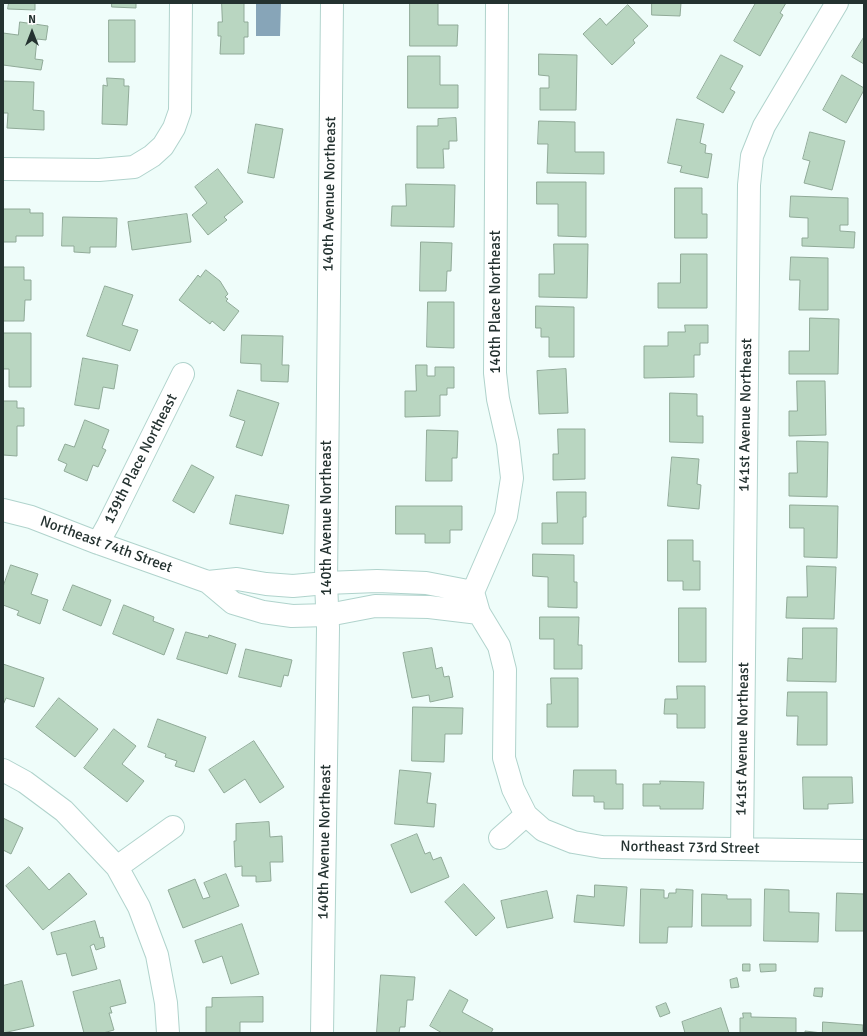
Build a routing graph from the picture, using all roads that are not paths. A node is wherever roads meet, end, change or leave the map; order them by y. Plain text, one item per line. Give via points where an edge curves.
1 (181, 3) edge
2 (332, 3) edge
3 (497, 3) edge
4 (837, 3) edge
5 (3, 169) edge
6 (183, 374) dead end
7 (3, 510) edge
8 (98, 543) junction
9 (208, 582) junction
10 (326, 583) junction
11 (473, 592) junction
12 (479, 613) junction
13 (328, 615) junction
14 (3, 770) edge
15 (526, 815) junction
16 (173, 827) dead end
17 (500, 838) dead end
18 (742, 849) junction
19 (864, 851) edge
20 (117, 867) junction
21 (168, 1033) edge
22 (322, 1033) edge

1 - 5 street via 180,111 174,128 163,146 134,166 99,170
2 - 10 street, 140th Avenue Northeast
3 - 11 street, 140th Place Northeast via 496,373 512,478 506,516
4 - 18 street, 141st Avenue Northeast via 764,126 752,156 749,185
6 - 8 street, 139th Place Northeast
7 - 8 street, Northeast 74th Street via 31,516
8 - 9 street, Northeast 74th Street
9 - 10 street, Northeast 74th Street via 238,579 293,586
9 - 13 street, Northeast 74th Street via 233,603 262,612 292,616
10 - 11 street, Northeast 74th Street via 426,583
10 - 13 street, 140th Avenue Northeast
11 - 12 street, Northeast 73rd Street
12 - 13 street, Northeast 74th Street via 429,606 375,606
12 - 15 street, Northeast 73rd Street via 499,646 505,670 504,758 513,789
13 - 22 street, 140th Avenue Northeast
14 - 20 street via 25,782 64,811
15 - 17 street
15 - 18 street, Northeast 73rd Street via 542,830 573,842 602,847
16 - 20 street
18 - 19 street, Northeast 73rd Street
20 - 21 street via 139,908 157,955 166,1003

